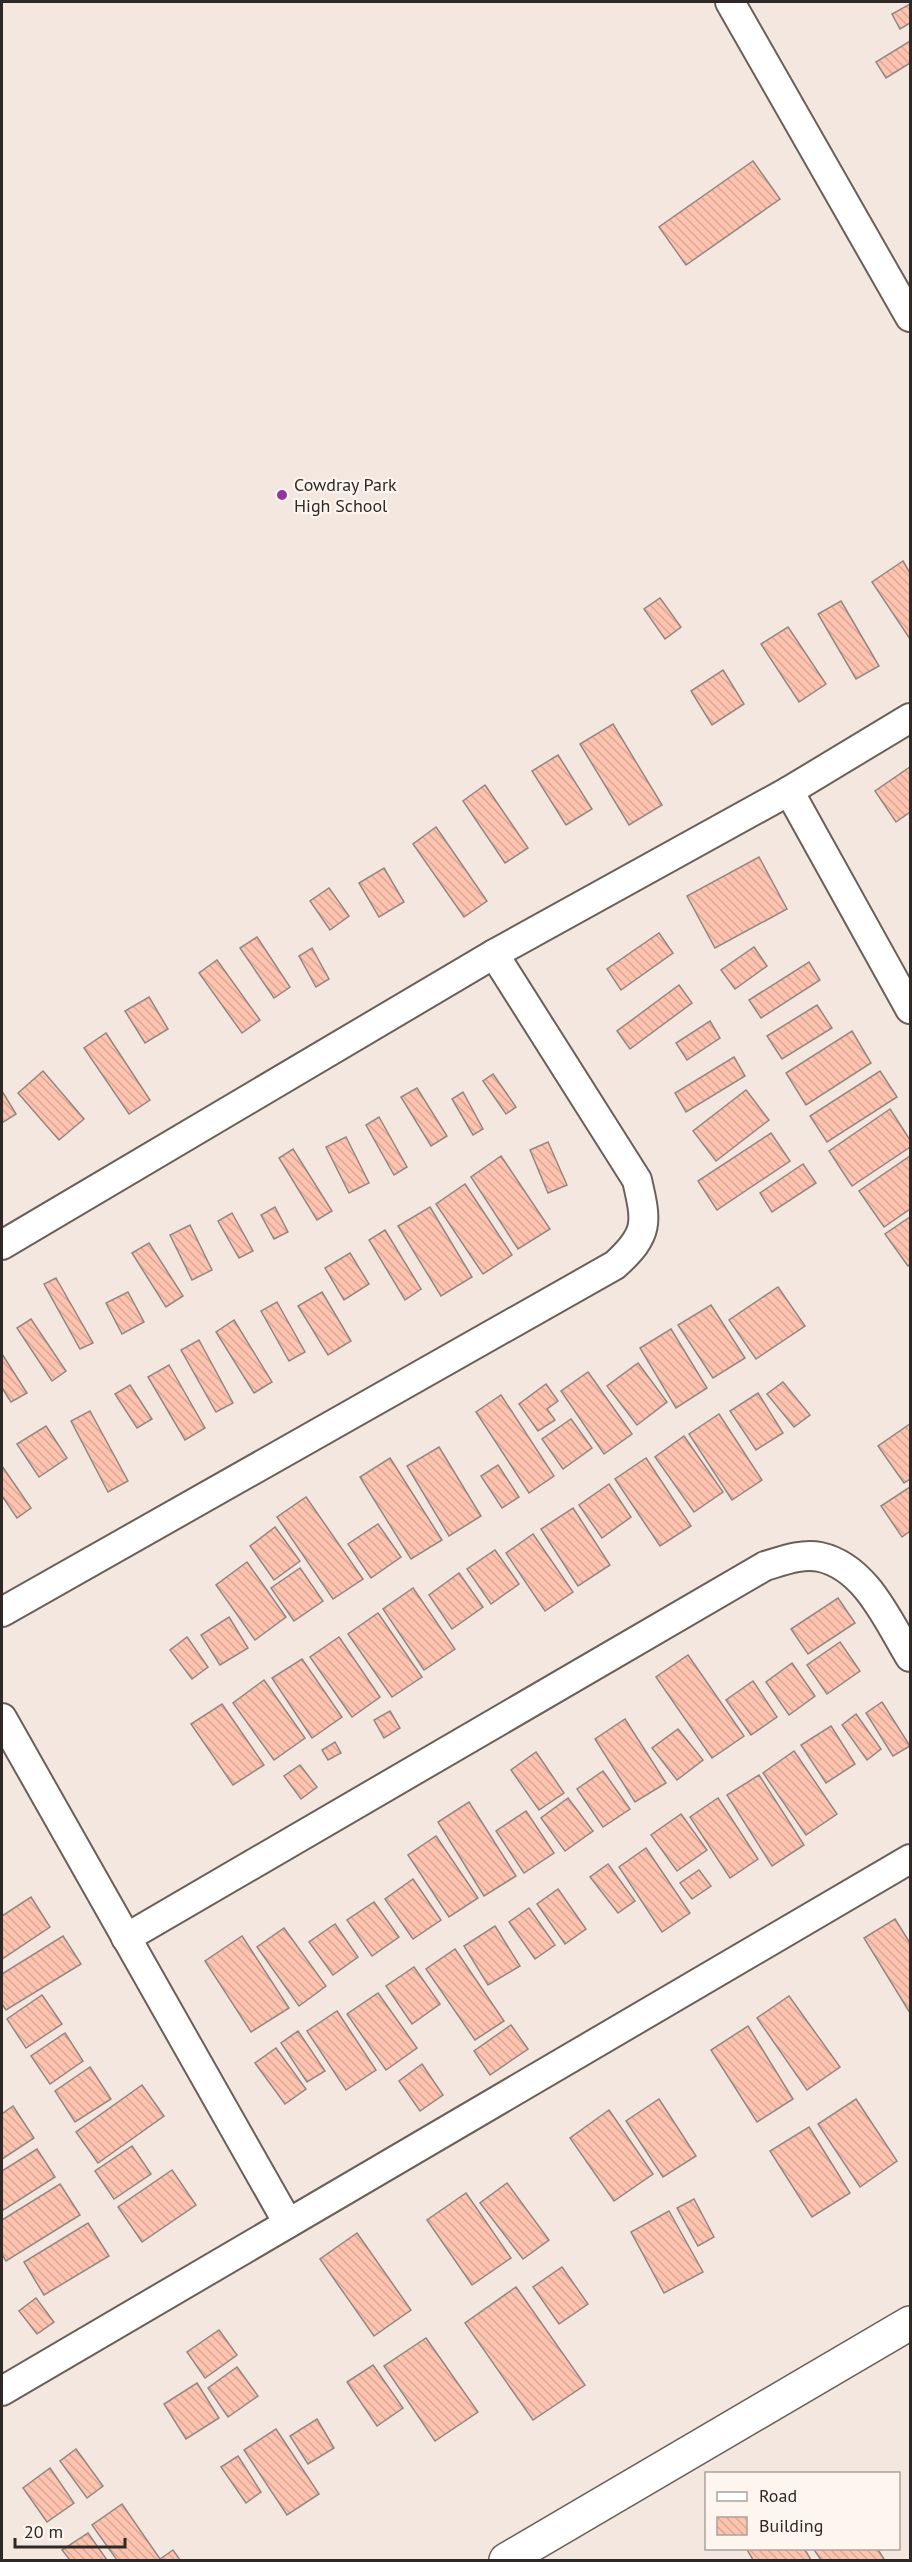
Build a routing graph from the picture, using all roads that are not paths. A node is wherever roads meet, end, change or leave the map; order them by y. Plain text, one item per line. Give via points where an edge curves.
1 (730, 2) edge
2 (910, 317) edge
3 (910, 718) edge
4 (789, 791) junction
5 (494, 954) junction
6 (910, 1009) edge
7 (2, 1245) edge
8 (2, 1612) edge
9 (910, 1657) edge
10 (2, 1718) edge
11 (910, 1859) edge
12 (126, 1938) junction
13 (288, 2223) junction
14 (910, 2323) edge
15 (3, 2387) edge
16 (506, 2560) edge

1 - 2 street
3 - 4 street
4 - 5 street
4 - 6 street
5 - 7 street
5 - 8 street via 637,1180 644,1210 636,1246 615,1265
9 - 12 street via 871,1593 839,1564 818,1556 791,1558 765,1566
10 - 12 street
11 - 13 street
12 - 13 street
13 - 15 street
14 - 16 street

